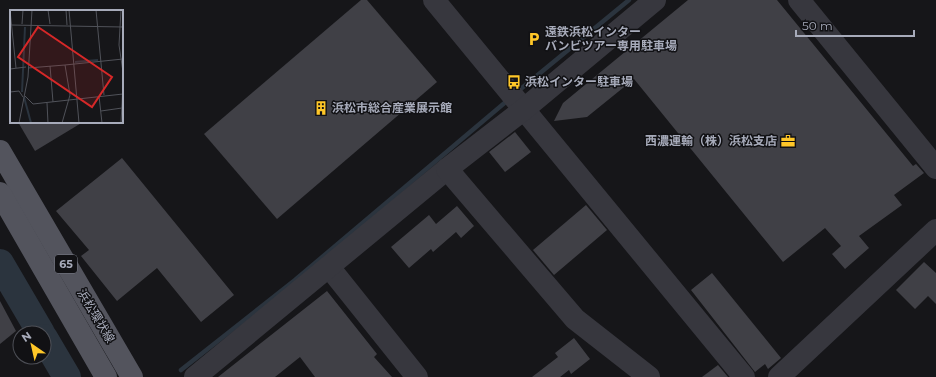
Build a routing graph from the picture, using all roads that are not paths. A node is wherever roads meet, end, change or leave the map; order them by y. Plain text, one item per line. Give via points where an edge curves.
1 (434, 0) edge
2 (655, 0) edge
3 (799, 0) edge
4 (514, 99) junction
5 (0, 151) edge
6 (936, 168) edge
7 (447, 169) junction
8 (0, 193) edge
9 (932, 241) edge
10 (329, 267) junction
11 (106, 377) edge
12 (132, 377) edge
13 (195, 377) edge
14 (417, 377) edge
15 (649, 377) edge
16 (744, 377) edge
17 (779, 377) edge

1 - 4 street
2 - 4 street
3 - 6 street
4 - 7 street
4 - 16 street
5 - 12 main road, 浜松環状線 / 65
7 - 10 street
7 - 15 street via 575,319
8 - 11 main road, 浜松環状線 / 65
9 - 17 street
10 - 13 street
10 - 14 street

